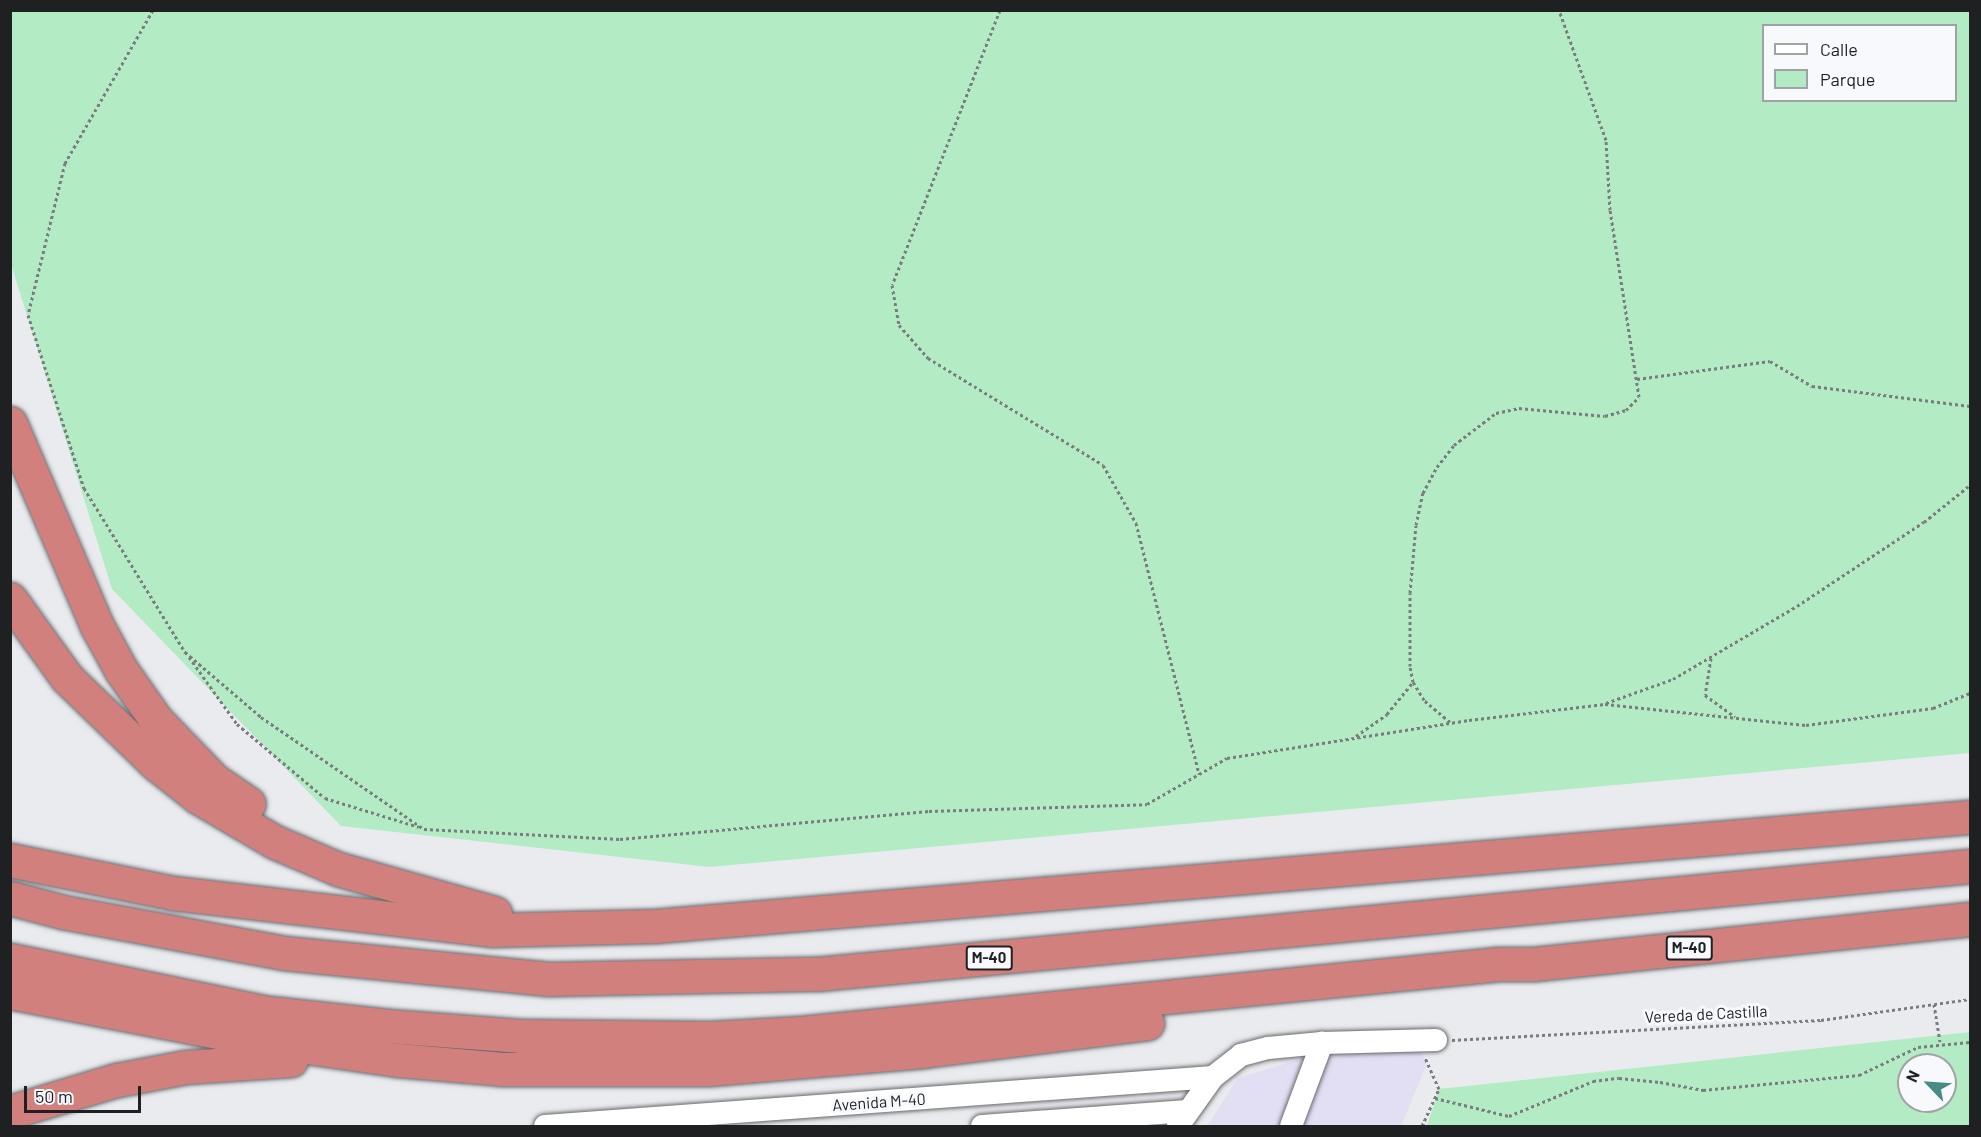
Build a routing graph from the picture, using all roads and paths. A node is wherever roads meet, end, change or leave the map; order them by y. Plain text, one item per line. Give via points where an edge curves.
1 (153, 10) edge
2 (1000, 10) edge
3 (1559, 10) edge
4 (1637, 379) junction
5 (1971, 406) edge
6 (10, 423) edge
7 (1971, 485) edge
8 (10, 599) edge
9 (185, 652) junction
10 (1711, 657) junction
11 (1413, 682) junction
12 (1971, 693) edge
13 (1605, 704) junction
14 (1736, 718) junction
15 (1451, 723) junction
16 (1354, 738) junction
17 (1199, 774) junction
18 (1971, 817) edge
19 (424, 829) junction
20 (10, 860) edge
21 (1971, 866) edge
22 (357, 872) junction
23 (10, 898) edge
24 (1971, 919) edge
25 (555, 927) junction
26 (10, 960) edge
27 (1534, 964) junction
28 (10, 992) edge
29 (1971, 999) edge
30 (1934, 1004) junction
31 (1432, 1040) junction
32 (1941, 1042) junction
33 (1971, 1042) edge
34 (1322, 1043) junction
35 (398, 1060) junction
36 (1213, 1077) junction
37 (1435, 1098) junction
38 (10, 1112) edge
39 (1183, 1119) edge
40 (736, 1120) edge
41 (597, 1124) edge
42 (545, 1126) edge
43 (982, 1126) edge
44 (1291, 1126) edge
45 (1422, 1126) edge

1 - 9 path via 65,163 28,315 84,488
2 - 17 path via 892,285 899,325 928,358 1103,465 1136,523
3 - 4 path via 1606,140 1611,210
4 - 5 path via 1770,361 1812,386
4 - 11 path via 1639,397 1626,410 1605,416 1519,408 1496,413 1454,445 1437,467 1423,493 1416,525 1409,614
6 - 22 highway via 97,626 121,670 156,720 214,780 281,827
7 - 10 path via 1924,522
8 - 22 highway via 67,678 155,763 198,797 275,842 338,869
9 - 19 path via 261,717
9 - 19 path via 237,724 325,798
10 - 13 path via 1673,679
10 - 14 path via 1705,695
11 - 15 path via 1424,700
11 - 16 path via 1387,714
12 - 14 path via 1933,708 1806,725
13 - 14 path
13 - 15 path
15 - 16 path
16 - 17 path via 1227,758
17 - 19 path via 1147,804 929,812 620,839
18 - 25 highway via 655,926
20 - 25 highway via 173,893 492,930
21 - 23 highway, M-40 via 817,974 547,979 284,953 63,912
22 - 25 highway via 423,894
24 - 27 highway, M-40
26 - 27 highway, M-40 via 269,1013 399,1027 616,1039 801,1033 1499,964
27 - 35 highway via 1503,982 823,1060 614,1071 502,1069
28 - 35 highway via 259,1040
29 - 30 path, Vereda de Castilla
30 - 31 path, Vereda de Castilla via 1821,1020
30 - 32 path
31 - 34 street
31 - 37 path via 1439,1089
32 - 33 path
32 - 37 path via 1918,1047 1859,1075 1703,1090 1619,1078 1593,1081 1509,1116
34 - 36 street via 1241,1055
34 - 44 street
35 - 38 highway via 264,1059 186,1067 117,1080
36 - 39 street
36 - 40 street, Avenida M-40
37 - 45 path
39 - 43 street
40 - 41 street, Avenida M-40
41 - 42 street, Avenida M-40

